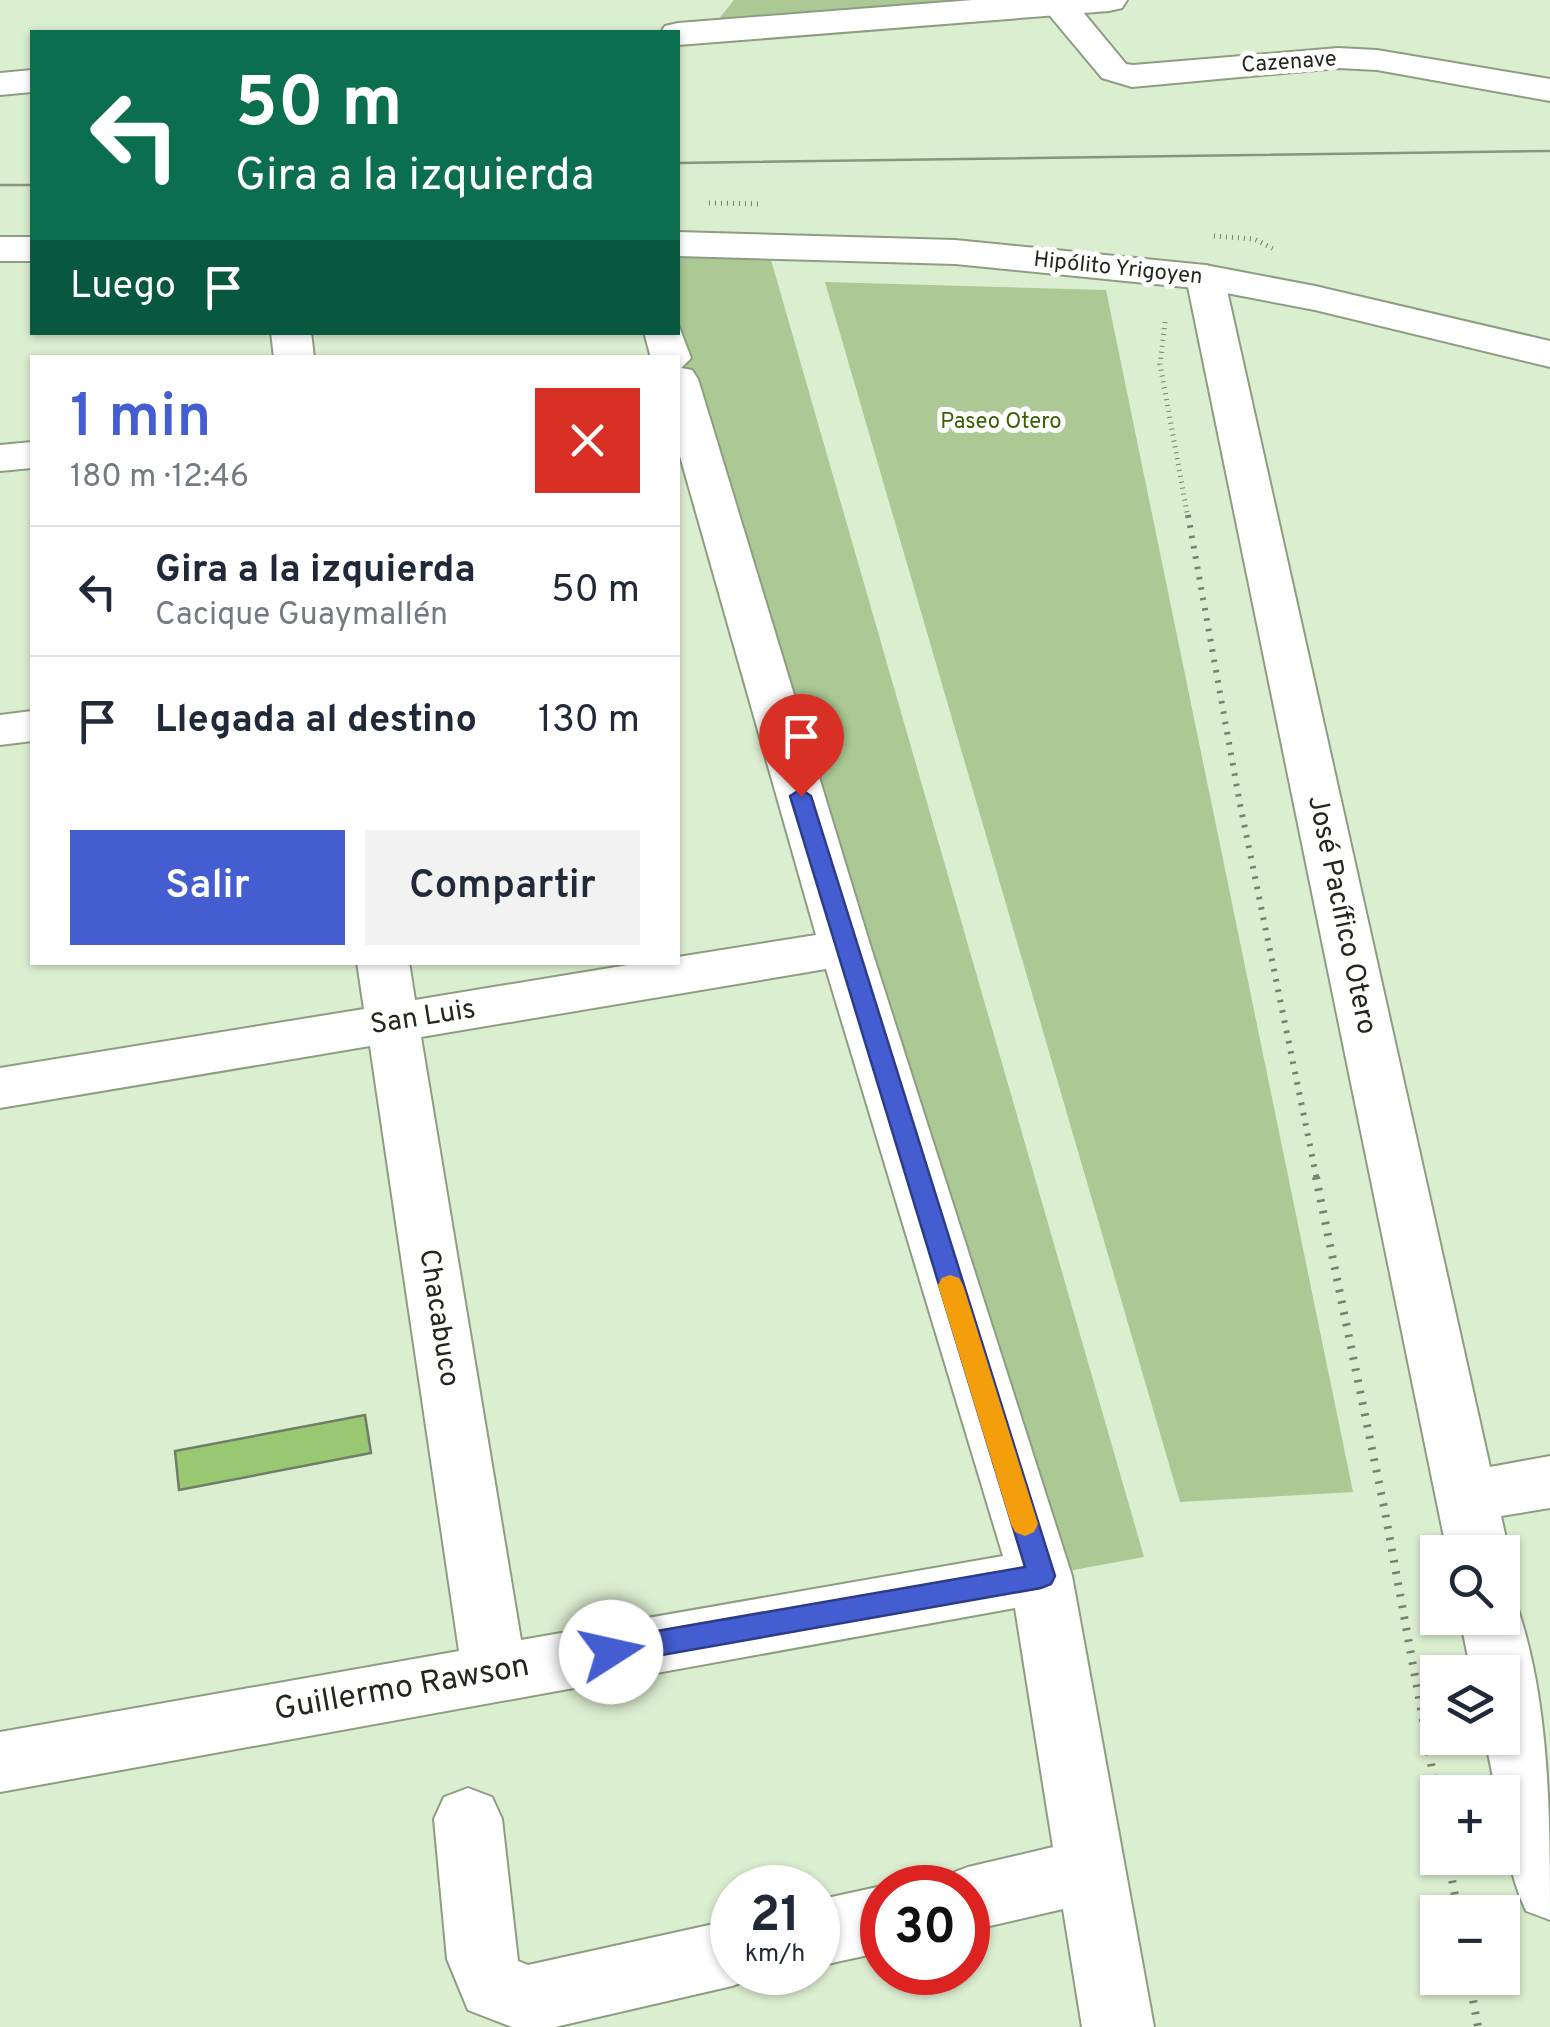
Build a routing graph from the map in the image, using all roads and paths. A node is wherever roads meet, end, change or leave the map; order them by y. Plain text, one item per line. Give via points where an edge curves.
1 (1109, 0) edge
2 (1058, 4) junction
3 (680, 34) edge
4 (30, 82) edge
5 (0, 84) edge
6 (1550, 90) edge
7 (706, 203) dead end
8 (777, 204) dead end
9 (680, 244) edge
10 (30, 248) edge
11 (0, 249) edge
12 (1188, 275) junction
13 (1550, 354) edge
14 (680, 386) edge
15 (30, 455) edge
16 (0, 458) edge
17 (30, 726) edge
18 (0, 730) edge
19 (846, 948) junction
20 (383, 965) edge
21 (392, 1023) junction
22 (0, 1088) edge
23 (1550, 1482) edge
24 (1472, 1525) edge
25 (1041, 1576) junction
26 (1496, 1635) edge
27 (494, 1672) junction
28 (0, 1762) edge
29 (1433, 1775) edge
30 (468, 1819) dead end
31 (1091, 1871) junction
32 (1550, 1888) edge
33 (990, 1895) edge
34 (710, 1958) edge
35 (1472, 1995) edge
36 (1118, 2027) edge
37 (1478, 2027) edge

1 - 2 main road
2 - 3 main road
2 - 6 street, Cazenave via 1114,71 1132,76 1338,58
4 - 5 main road
7 - 8 path
9 - 12 main road, Hipólito Yrigoyen via 956,252
10 - 11 main road
12 - 13 main road, Hipólito Yrigoyen
12 - 24 street, José Pacífico Otero
12 - 29 path via 1160,364 1240,804
14 - 19 street
15 - 16 street
17 - 18 street
19 - 21 street, San Luis
19 - 25 street
20 - 21 street, Chacabuco
21 - 22 street, San Luis
21 - 27 street, Chacabuco
23 - 24 street
25 - 27 street, Guillermo Rawson
25 - 31 street
26 - 32 street
27 - 28 street, Guillermo Rawson
30 - 34 street via 482,1959 494,1986 528,1999
31 - 33 street
31 - 36 street
35 - 37 path

